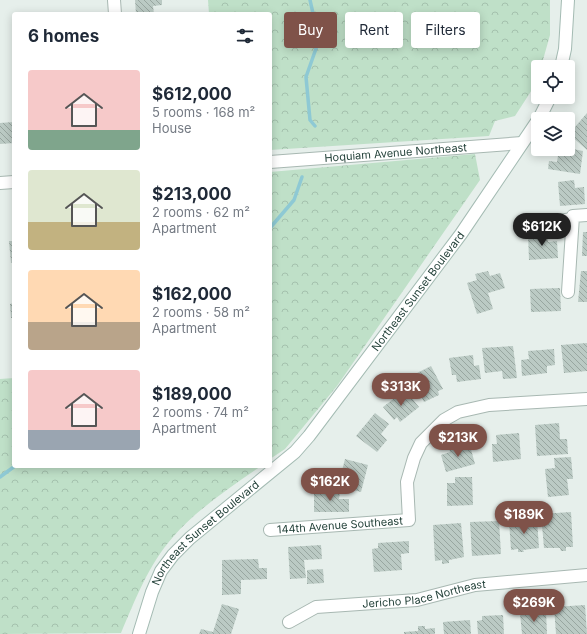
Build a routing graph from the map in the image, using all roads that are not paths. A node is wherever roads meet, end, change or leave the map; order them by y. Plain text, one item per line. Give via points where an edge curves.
1 (114, 0) edge
2 (568, 0) edge
3 (115, 12) edge
4 (563, 60) edge
5 (531, 130) edge
6 (522, 143) junction
7 (272, 162) edge
8 (12, 182) edge
9 (0, 183) edge
10 (587, 215) edge
11 (573, 216) junction
12 (557, 218) dead end
13 (568, 292) dead end
14 (587, 398) edge
15 (270, 530) dead end
16 (587, 575) edge
17 (289, 622) dead end
18 (139, 634) edge

1 - 3 street
2 - 4 street
5 - 6 street, Northeast Sunset Boulevard
6 - 7 street, Hoquiam Avenue Northeast
6 - 18 street, Northeast Sunset Boulevard via 461,234 309,436 295,452 190,538 173,555 158,578
8 - 9 street
10 - 11 street
11 - 12 lane
11 - 13 street
14 - 15 street, 144th Avenue Southeast via 483,406 458,412 444,420 421,443 414,458 407,482 409,520
16 - 17 street, Jericho Place Northeast via 475,585 417,600 316,607

